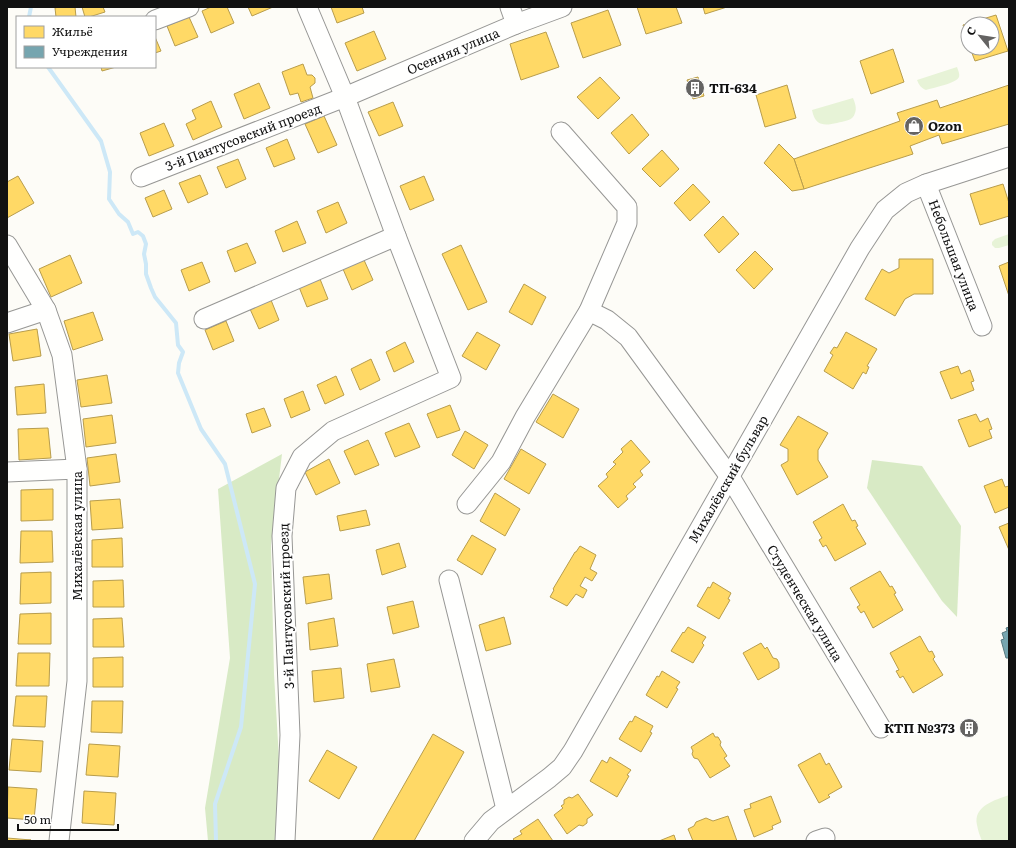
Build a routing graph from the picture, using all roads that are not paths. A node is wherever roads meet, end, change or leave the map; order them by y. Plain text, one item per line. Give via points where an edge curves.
1 (189, 7) edge
2 (307, 7) edge
3 (562, 7) edge
4 (513, 15) edge
5 (156, 20) edge
6 (345, 97) junction
7 (561, 132) dead end
8 (1009, 157) edge
9 (140, 177) dead end
10 (926, 184) junction
11 (396, 236) junction
12 (7, 245) edge
13 (46, 310) junction
14 (588, 311) junction
15 (204, 319) dead end
16 (7, 323) edge
17 (982, 326) dead end
18 (77, 469) junction
19 (7, 472) edge
20 (730, 477) junction
21 (467, 504) dead end
22 (449, 580) dead end
23 (881, 728) dead end
24 (506, 809) junction
25 (59, 841) edge
26 (285, 841) edge
27 (474, 841) edge

1 - 5 street
2 - 6 street, 3-й Пантусовский проезд
3 - 4 street, Осенняя улица
4 - 6 street, Осенняя улица
6 - 9 street, 3-й Пантусовский проезд
6 - 11 street, 3-й Пантусовский проезд
7 - 14 street via 627,207 627,223
8 - 10 street, Михалёвский бульвар
10 - 17 street, Небольшая улица
10 - 20 street, Михалёвский бульвар via 906,193 885,210 860,248
11 - 15 street
11 - 26 street, 3-й Пантусовский проезд via 451,378 333,431 302,457 286,488 282,536 290,735
12 - 13 street, Михалёвская улица
13 - 16 street
13 - 18 street, Михалёвская улица via 62,355
14 - 20 street, Студенческая улица via 607,320 628,337
14 - 21 street via 501,462
18 - 19 street
18 - 25 street, Михалёвская улица via 77,681
20 - 23 street, Студенческая улица
20 - 24 street, Михалёвский бульвар via 573,751 554,774
22 - 24 street
24 - 27 street, Михалёвский бульвар via 491,821

